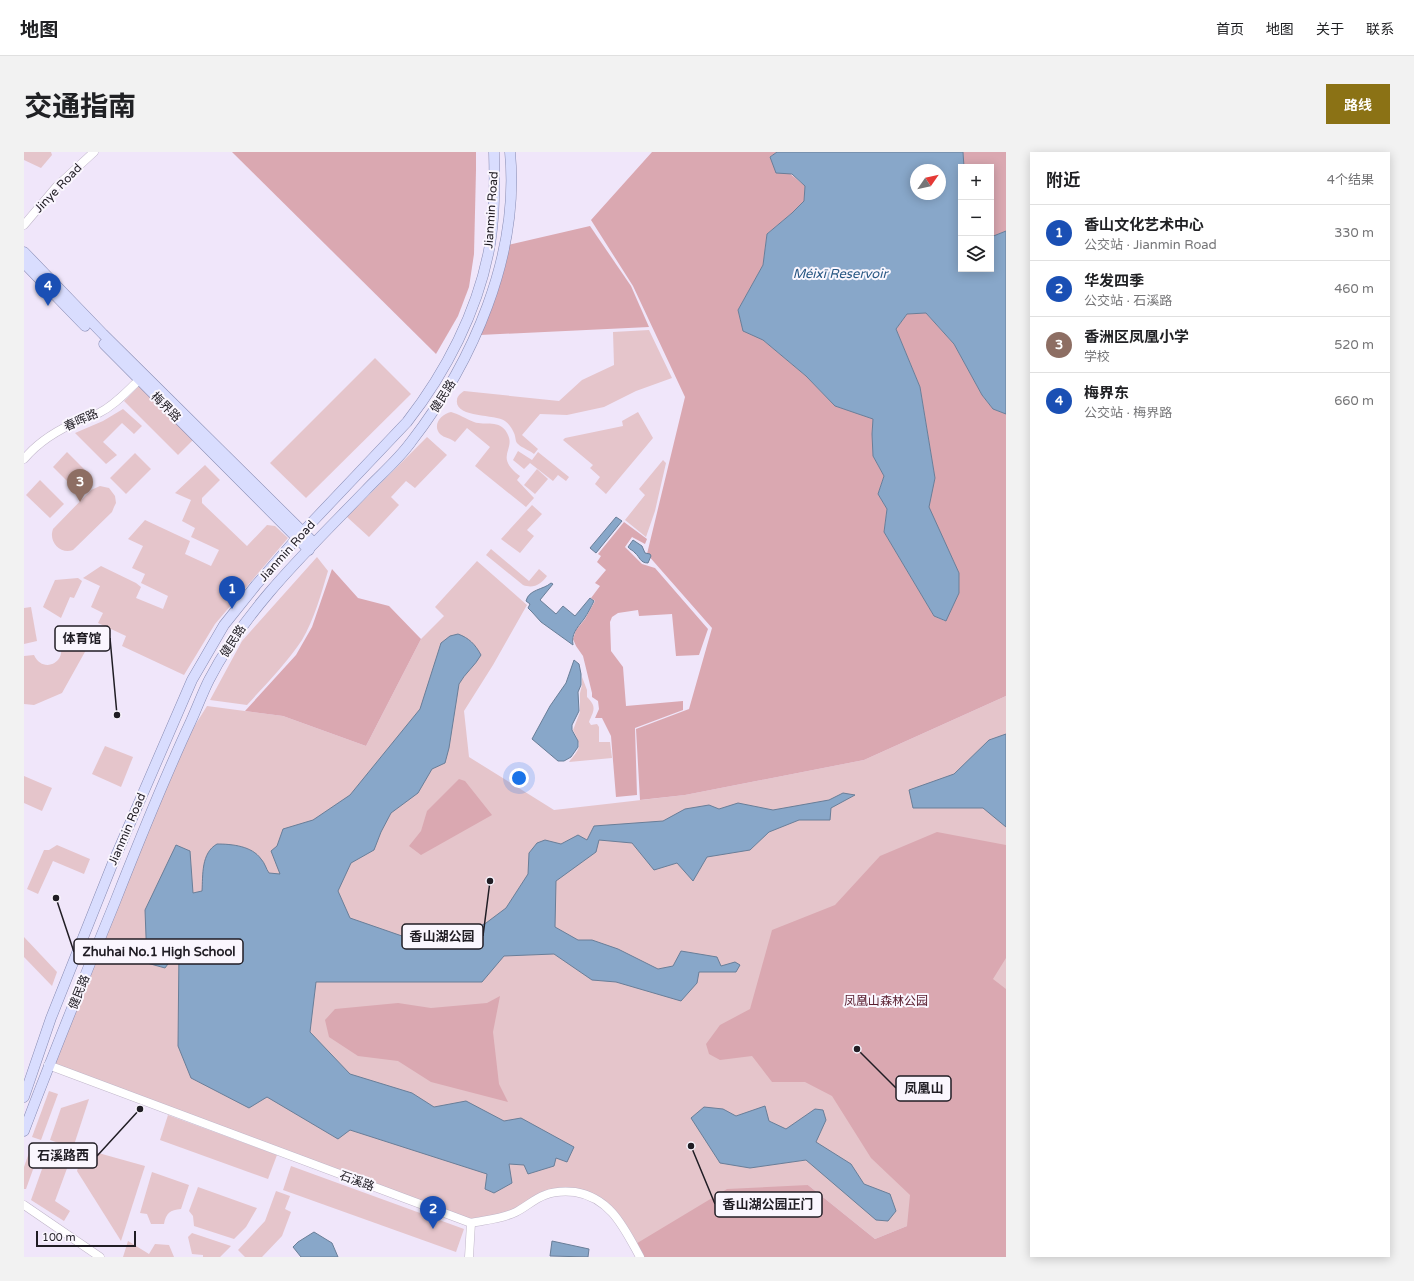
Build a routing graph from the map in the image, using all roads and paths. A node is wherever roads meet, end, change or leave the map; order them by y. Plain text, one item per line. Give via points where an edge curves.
1 (94, 152) edge
2 (494, 152) edge
3 (510, 152) edge
4 (24, 225) edge
5 (24, 252) edge
6 (24, 263) edge
7 (139, 380) junction
8 (24, 460) edge
9 (300, 535) junction
10 (311, 546) junction
11 (48, 1066) junction
12 (24, 1097) edge
13 (24, 1131) edge
14 (24, 1205) edge
15 (471, 1223) junction
16 (100, 1257) edge
17 (469, 1257) edge
18 (640, 1257) edge

1 - 4 street, Jinye Road via 57,186
2 - 9 main road, Jianmin Road via 494,200 489,248 482,279 450,356 421,405 407,422
3 - 10 main road, 健民路 via 510,209 503,253 472,344 438,405 411,443
5 - 9 main road
6 - 7 main road, 梅界路
7 - 8 street, 春晖路 via 114,404 47,437 32,449
7 - 9 main road, 梅界路
9 - 10 main road
9 - 12 main road, Jianmin Road via 224,625 192,680 112,865 51,1018
10 - 11 main road, 健民路 via 241,627 209,681 160,789
11 - 13 main road, 健民路
11 - 15 street, 石溪路
14 - 16 street
15 - 17 street
15 - 18 street via 509,1215 539,1197 553,1193 584,1194 602,1202 613,1212

